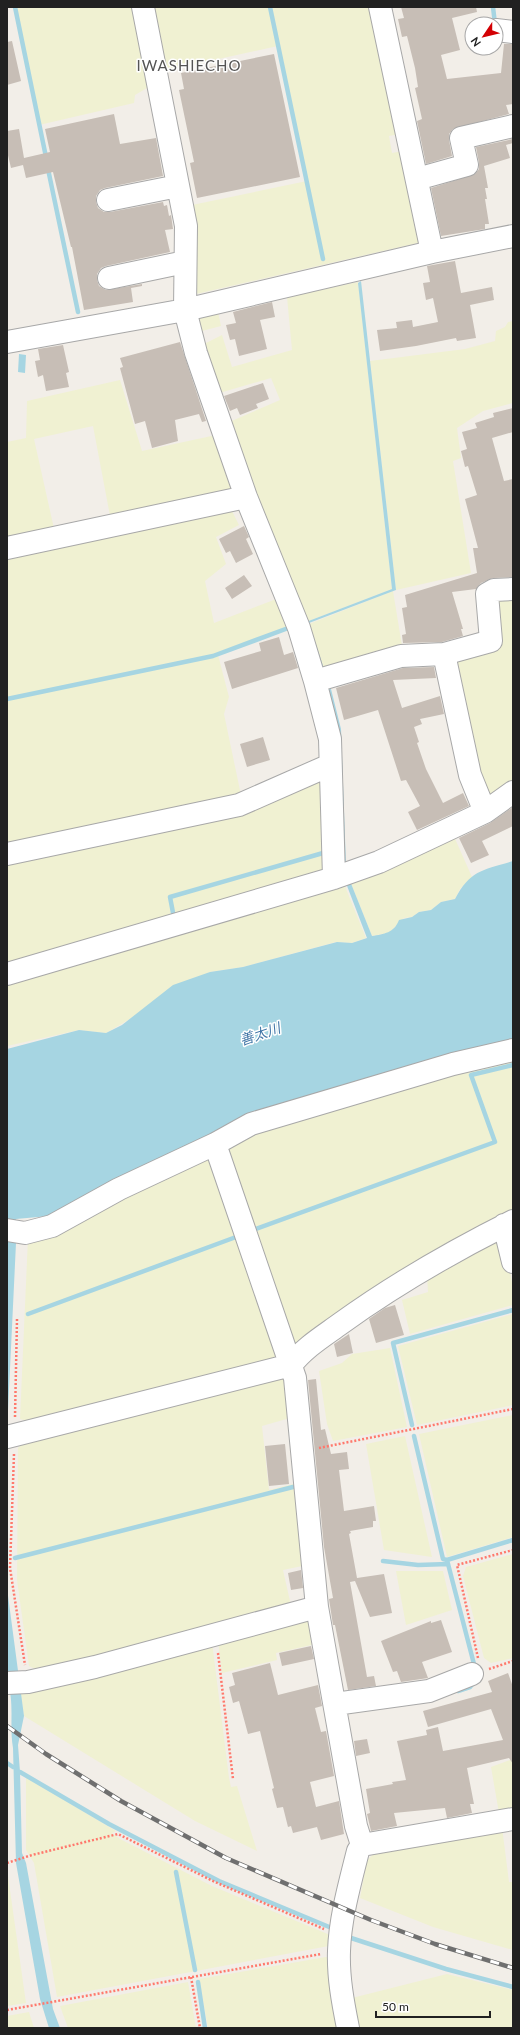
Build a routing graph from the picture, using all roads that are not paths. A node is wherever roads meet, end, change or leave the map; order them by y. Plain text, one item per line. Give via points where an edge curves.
1 (142, 7) edge
2 (380, 7) edge
3 (513, 126) edge
4 (417, 178) junction
5 (178, 186) junction
6 (108, 200) dead end
7 (513, 236) edge
8 (432, 252) junction
9 (185, 262) junction
10 (109, 278) dead end
11 (185, 310) junction
12 (7, 342) edge
13 (246, 497) junction
14 (7, 548) edge
15 (513, 589) edge
16 (444, 654) junction
17 (315, 681) junction
18 (330, 765) junction
19 (513, 792) edge
20 (485, 812) junction
21 (7, 854) edge
22 (334, 878) junction
23 (7, 974) edge
24 (513, 1050) edge
25 (215, 1144) junction
26 (509, 1223) edge
27 (12, 1231) edge
28 (513, 1262) edge
29 (291, 1365) junction
30 (10, 1436) edge
31 (317, 1607) junction
32 (480, 1669) road end
33 (17, 1682) edge
34 (335, 1704) junction
35 (513, 1819) edge
36 (362, 1845) junction
37 (348, 2028) edge

1 - 5 street
2 - 4 street
3 - 4 street via 461,138 467,165
4 - 8 street
5 - 6 street
5 - 9 street via 186,226
7 - 8 street
8 - 11 street
9 - 10 street
9 - 11 street
11 - 12 street
11 - 13 street via 196,354
13 - 14 street
13 - 17 street via 299,628
15 - 16 street via 494,590 487,594 491,641
16 - 17 street via 401,656
16 - 20 street via 470,775
17 - 18 street via 330,739
18 - 21 street via 239,805
18 - 22 street
19 - 20 street
20 - 22 street via 379,862
22 - 23 street
24 - 25 street via 452,1064 251,1124
25 - 27 street via 119,1190 52,1226 25,1233
25 - 29 street
26 - 28 street
26 - 29 street via 420,1271 364,1307 300,1354
29 - 30 street
29 - 31 street via 295,1378
31 - 33 street via 95,1667
31 - 34 street
32 - 34 street via 429,1691
34 - 36 street via 356,1826
35 - 36 street
36 - 37 street via 358,1851 340,1943 340,1985

